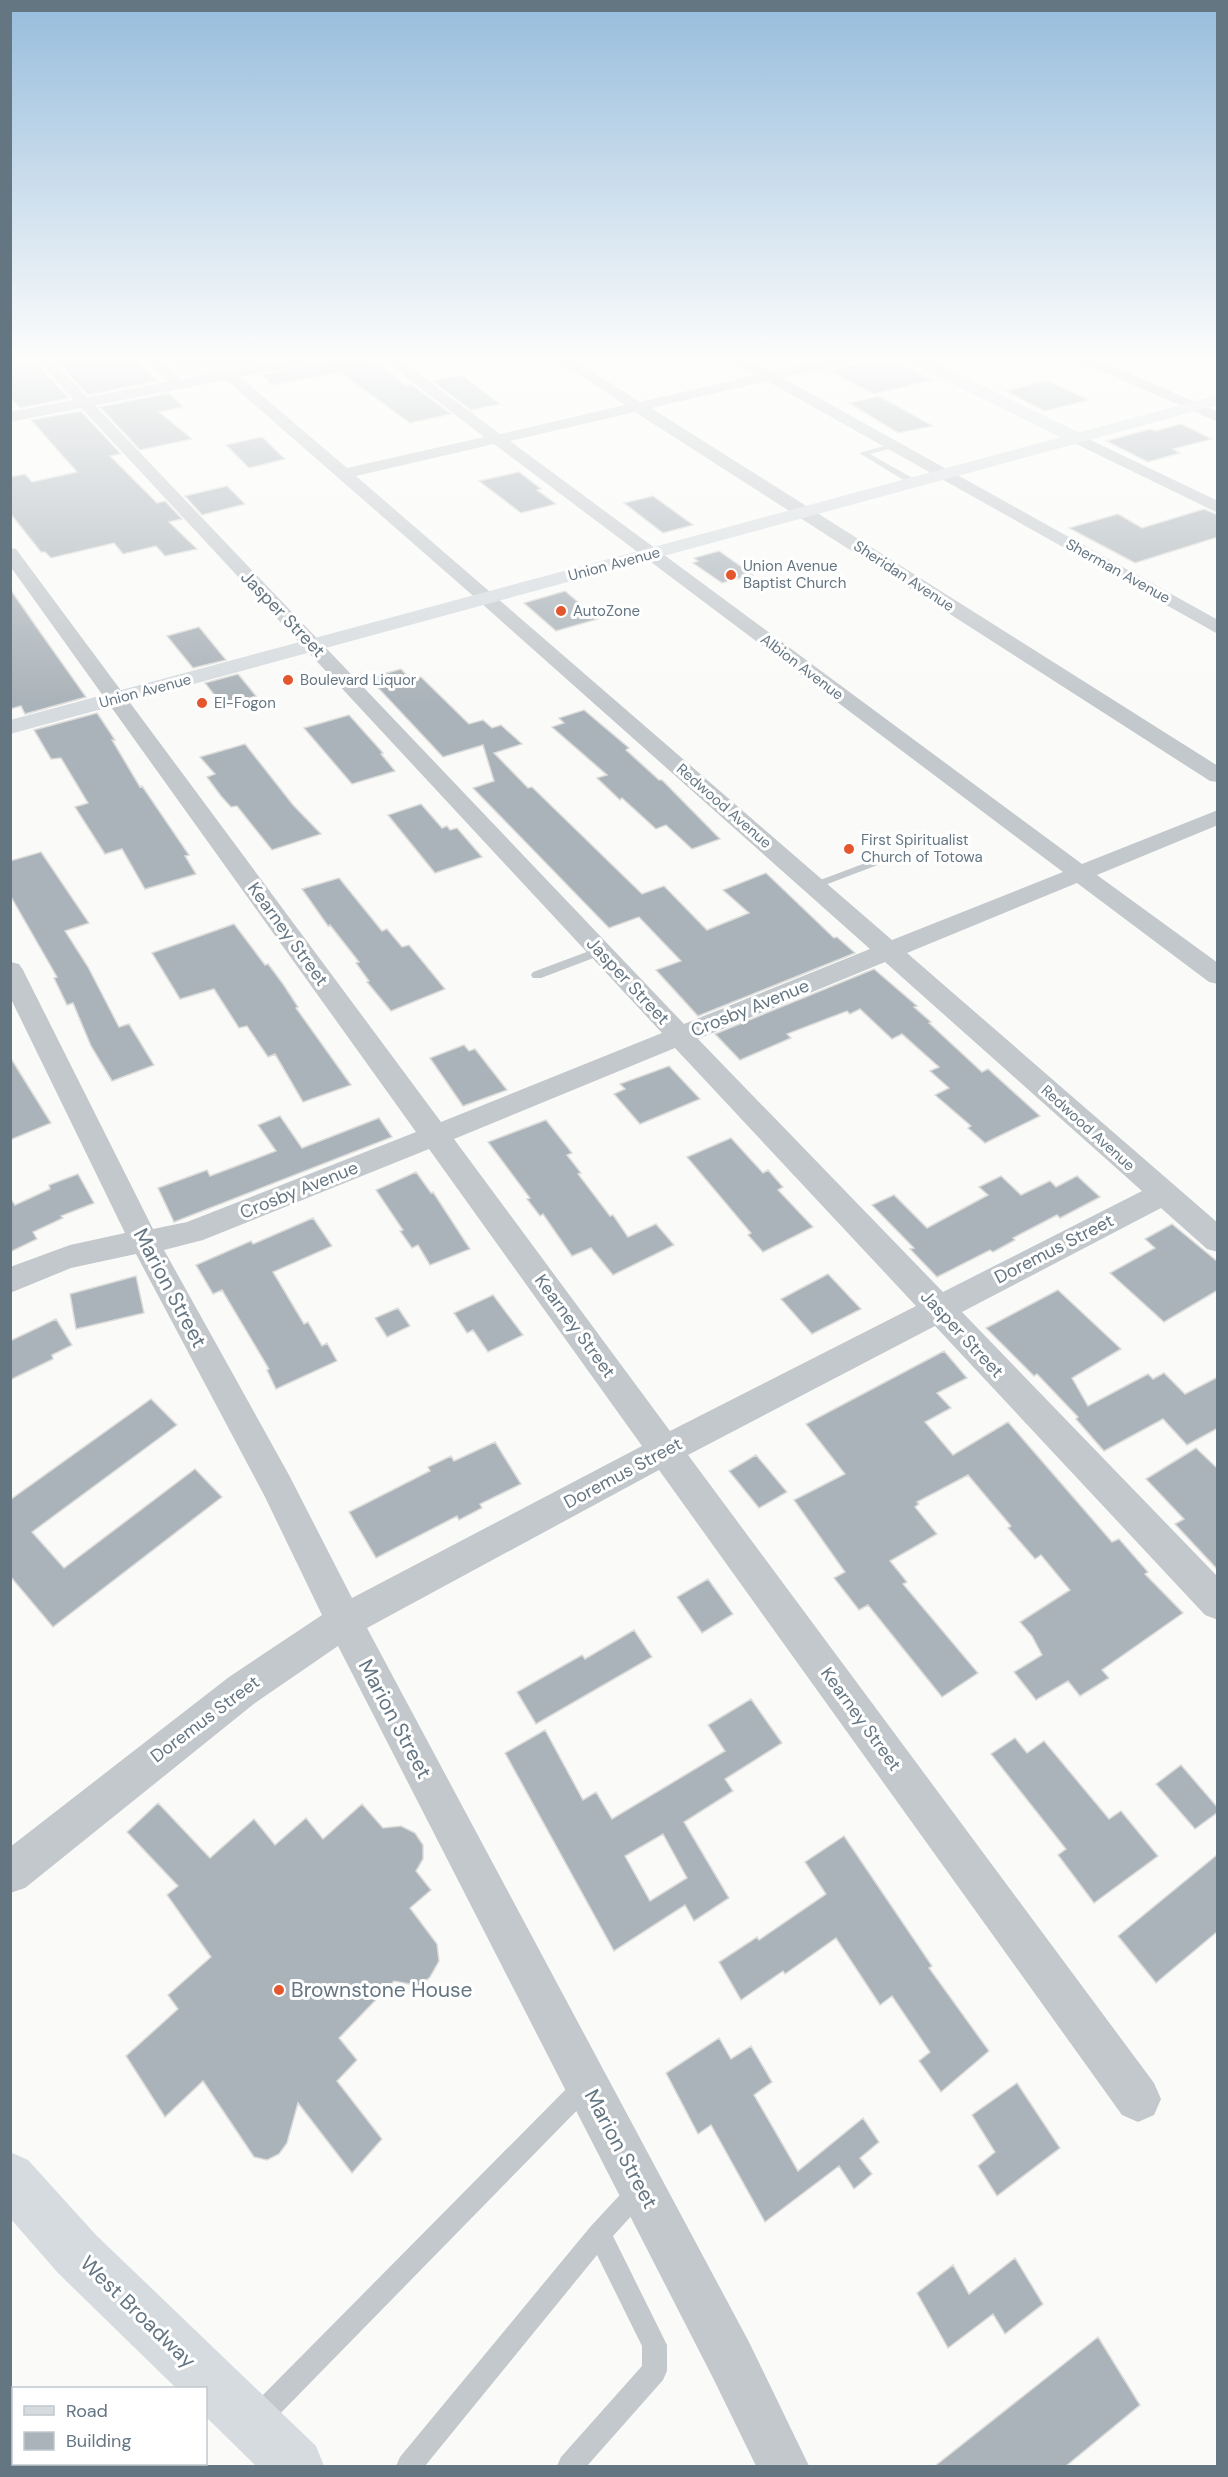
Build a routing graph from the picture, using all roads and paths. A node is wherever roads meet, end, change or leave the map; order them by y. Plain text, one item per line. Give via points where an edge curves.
1 (150, 473) edge
2 (350, 473) edge
3 (544, 473) edge
4 (742, 473) edge
5 (898, 473) edge
6 (949, 473) edge
7 (1146, 473) edge
8 (344, 474) joint
9 (944, 474) junction
10 (907, 478) junction
11 (1218, 508) edge
12 (804, 512) junction
13 (10, 553) edge
14 (651, 554) junction
15 (488, 598) junction
16 (1218, 628) edge
17 (314, 646) junction
18 (116, 699) junction
19 (10, 727) edge
20 (1218, 776) edge
21 (1218, 817) edge
22 (892, 856) dead end
23 (1080, 873) junction
24 (813, 885) junction
25 (600, 951) junction
26 (888, 951) junction
27 (10, 970) edge
28 (537, 975) dead end
29 (1218, 976) edge
30 (680, 1036) junction
31 (436, 1136) junction
32 (1162, 1194) junction
33 (1218, 1241) edge
34 (145, 1243) junction
35 (10, 1281) edge
36 (938, 1309) junction
37 (665, 1450) junction
38 (1218, 1603) edge
39 (344, 1621) junction
40 (10, 1873) edge
41 (587, 2085) junction
42 (1138, 2099) dead end
43 (10, 2178) edge
44 (641, 2188) junction
45 (599, 2235) junction
46 (280, 2454) edge
47 (409, 2466) edge
48 (570, 2466) edge
49 (783, 2466) edge

1 - 17 street, Jasper Street
2 - 8 street
3 - 14 street, Albion Avenue
4 - 12 street, Sheridan Avenue
5 - 10 lane
6 - 9 main road, Union Avenue
7 - 11 street
8 - 15 street, Redwood Avenue
9 - 10 main road, Union Avenue
9 - 16 street, Sherman Avenue
10 - 12 main road, Union Avenue
12 - 14 main road, Union Avenue
12 - 20 street, Sheridan Avenue
13 - 18 street, Kearney Street
14 - 15 main road, Union Avenue
14 - 23 street, Albion Avenue
15 - 17 main road, Union Avenue
15 - 24 street, Redwood Avenue
17 - 18 main road, Union Avenue
17 - 25 street, Jasper Street
18 - 19 main road, Union Avenue
18 - 31 street, Kearney Street
21 - 23 street, Crosby Avenue
22 - 24 lane
23 - 26 street, Crosby Avenue
23 - 29 street, Albion Avenue
24 - 26 street, Redwood Avenue
25 - 28 lane
25 - 30 street, Jasper Street
26 - 30 street, Crosby Avenue
26 - 32 street, Redwood Avenue
27 - 34 street, Marion Street
30 - 31 street, Crosby Avenue
30 - 36 street, Jasper Street
31 - 34 street, Crosby Avenue via 192,1232
31 - 37 street, Kearney Street
32 - 33 street, Redwood Avenue
32 - 36 street, Doremus Street
34 - 35 street, Crosby Avenue via 80,1253
34 - 39 street, Marion Street via 277,1486
36 - 37 street, Doremus Street
36 - 38 street, Jasper Street
37 - 39 street, Doremus Street
37 - 42 street, Kearney Street
39 - 40 street, Doremus Street via 242,1690
39 - 41 street, Marion Street
41 - 44 street, Marion Street
41 - 46 lane
43 - 46 main road, West Broadway via 78,2254
44 - 45 lane
44 - 49 street, Marion Street
45 - 47 lane
45 - 48 lane via 655,2345 654,2371

